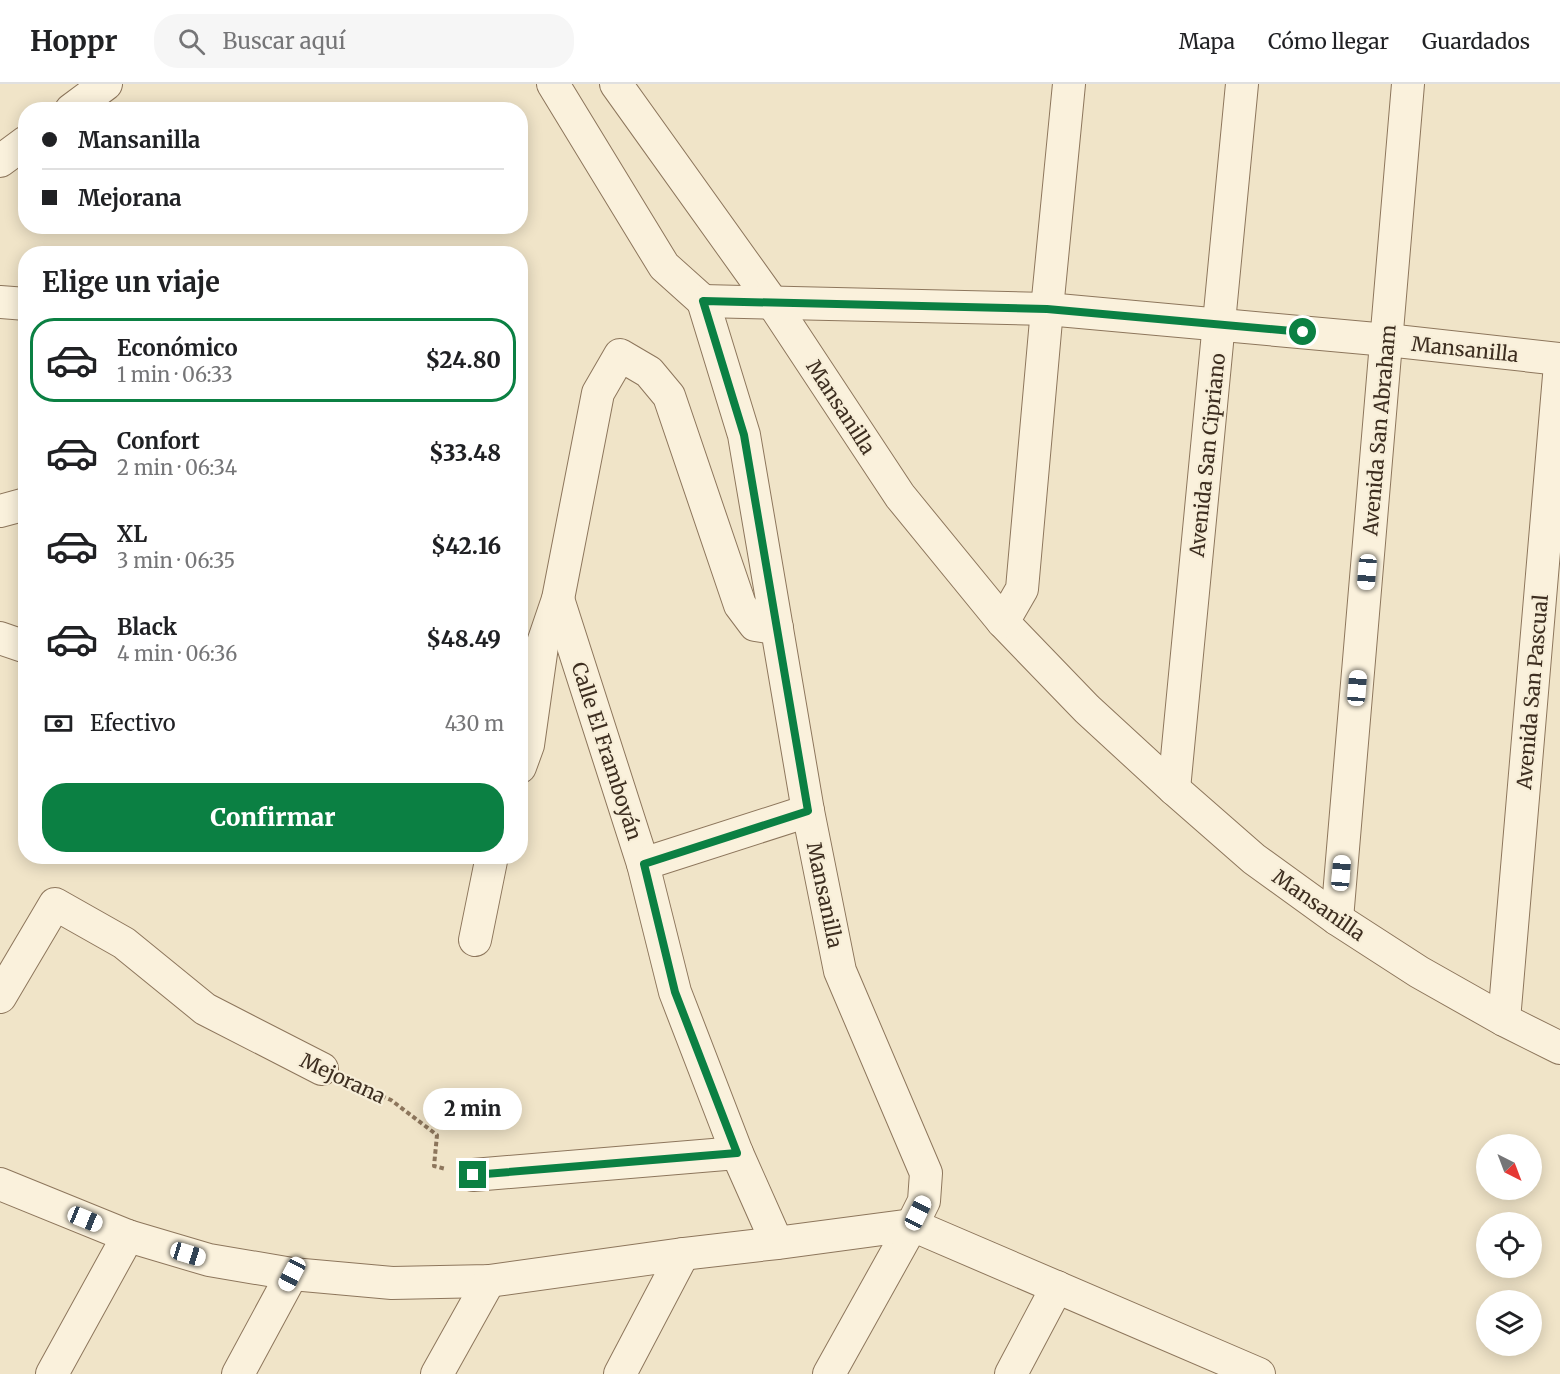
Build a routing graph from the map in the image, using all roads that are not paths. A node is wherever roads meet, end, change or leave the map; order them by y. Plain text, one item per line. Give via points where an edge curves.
1 (106, 84) edge
2 (553, 84) edge
3 (616, 84) edge
4 (1069, 84) edge
5 (1242, 84) edge
6 (1408, 84) edge
7 (81, 102) edge
8 (18, 148) edge
9 (0, 160) edge
10 (703, 301) junction
11 (0, 302) edge
12 (772, 302) junction
13 (18, 303) edge
14 (1047, 309) junction
15 (1219, 324) junction
16 (1387, 340) junction
17 (1560, 359) edge
18 (1560, 364) edge
19 (18, 506) edge
20 (0, 511) edge
21 (558, 599) junction
22 (1003, 622) junction
23 (777, 628) junction
24 (0, 638) edge
25 (18, 644) edge
26 (528, 745) edge
27 (1174, 789) junction
28 (808, 811) junction
29 (490, 864) edge
30 (644, 864) junction
31 (1337, 919) junction
32 (475, 940) dead end
33 (0, 997) edge
34 (1504, 1020) junction
35 (1560, 1048) edge
36 (322, 1069) road end
37 (737, 1153) junction
38 (473, 1175) road end
39 (0, 1184) edge
40 (912, 1225) junction
41 (128, 1236) junction
42 (777, 1243) junction
43 (682, 1254) junction
44 (292, 1274) junction
45 (489, 1281) junction
46 (1058, 1287) junction
47 (1213, 1366) edge
48 (52, 1374) edge
49 (238, 1374) edge
50 (437, 1374) edge
51 (620, 1374) edge
52 (829, 1374) edge
53 (1011, 1374) edge
54 (1259, 1374) edge

1 - 7 street
2 - 10 street via 664,266
3 - 12 street
4 - 14 street
5 - 15 street, Avenida San Cipriano
6 - 16 street, Avenida San Abraham
8 - 9 street
10 - 12 street, Mansanilla
10 - 23 street, Mansanilla via 744,435
11 - 13 street
12 - 14 street, Mansanilla
12 - 22 street, Mansanilla via 900,496
14 - 15 street, Mansanilla
14 - 22 street via 1022,589
15 - 16 street, Mansanilla
15 - 27 street, Avenida San Cipriano
16 - 17 street, Mansanilla
16 - 31 street, Avenida San Abraham
18 - 34 street, Avenida San Pascual
19 - 20 street
21 - 23 street, Calle El Framboyán via 598,393 620,355 649,372 669,396 740,605 754,625
21 - 26 street via 542,646
21 - 30 street, Calle El Framboyán
22 - 27 street, Mansanilla via 1087,709
23 - 28 street, Mansanilla
24 - 25 street
27 - 31 street, Mansanilla via 1254,859
28 - 30 street
28 - 40 street, Mansanilla via 840,971 926,1173 924,1201
29 - 32 street
30 - 37 street, Calle El Framboyán via 675,992
31 - 34 street, Mansanilla
33 - 36 street, Mejorana via 55,904 124,943 205,1009
34 - 35 street, Mansanilla
37 - 38 street
37 - 42 street, Calle El Framboyán
39 - 41 street
40 - 42 street
40 - 46 street
40 - 52 street, Mansanilla
41 - 44 street via 209,1260
41 - 48 street
42 - 43 street
43 - 45 street
43 - 51 street
44 - 45 street via 392,1283
44 - 49 street
45 - 50 street
46 - 47 street
46 - 53 street
47 - 54 street

